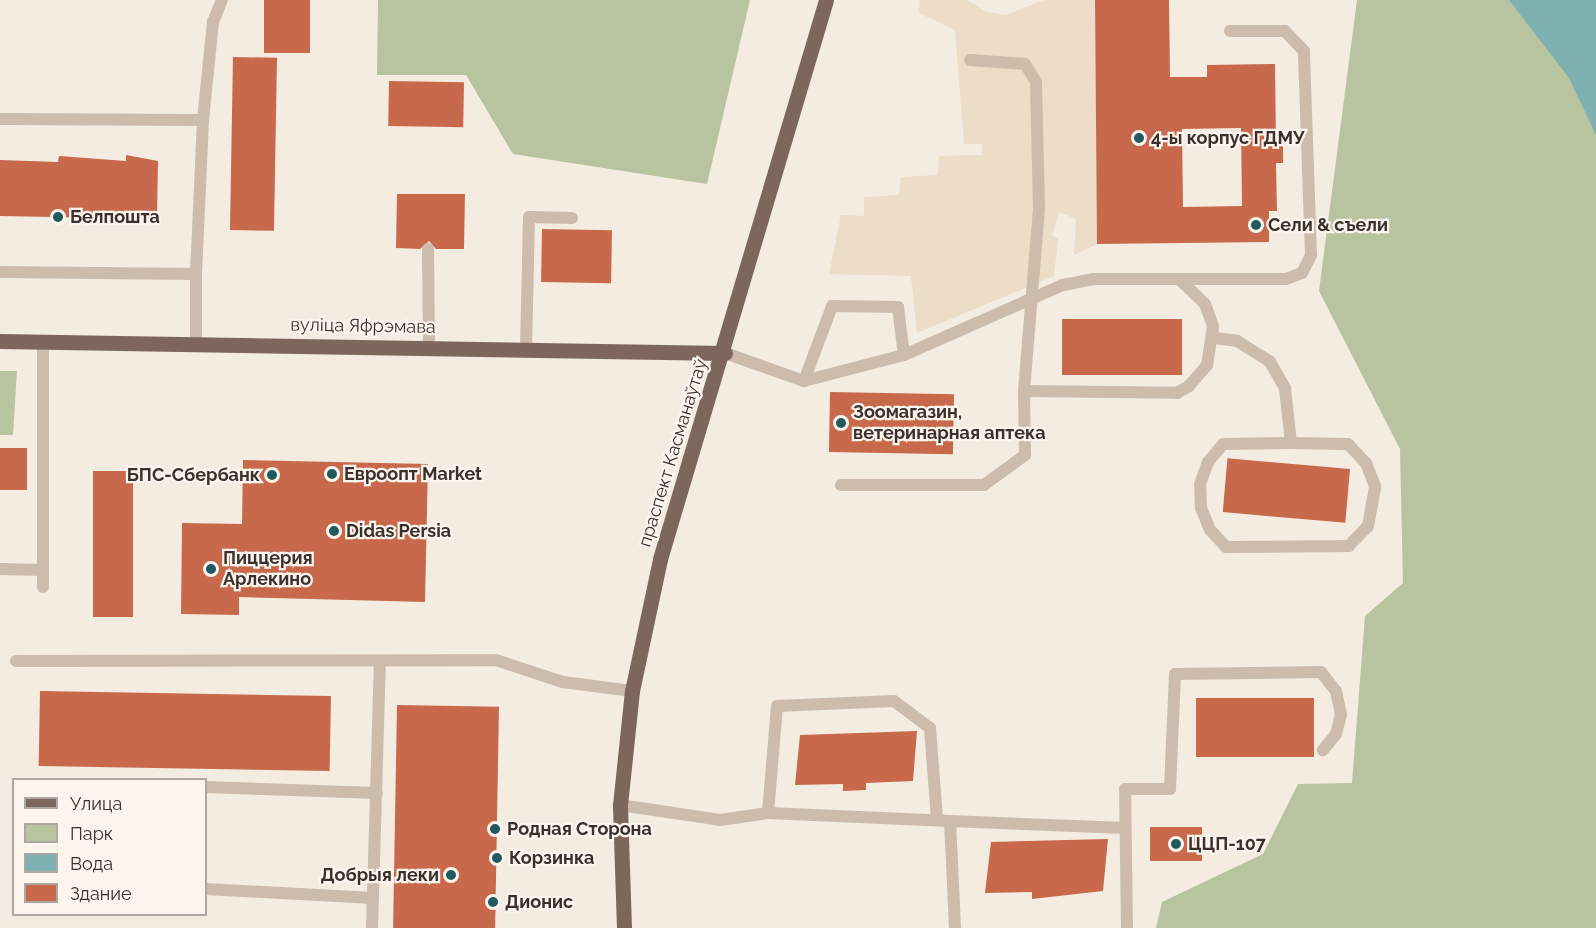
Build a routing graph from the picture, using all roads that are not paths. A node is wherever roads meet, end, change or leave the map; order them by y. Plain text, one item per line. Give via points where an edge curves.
1 (222, 0) edge
2 (826, 0) edge
3 (1230, 31) dead end
4 (970, 60) dead end
5 (0, 119) edge
6 (203, 120) junction
7 (572, 218) dead end
8 (428, 249) dead end
9 (0, 272) edge
10 (196, 274) junction
11 (1180, 280) junction
12 (1032, 297) junction
13 (1214, 338) junction
14 (0, 341) edge
15 (43, 342) junction
16 (196, 343) junction
17 (429, 346) junction
18 (526, 349) junction
19 (725, 353) junction
20 (904, 355) junction
21 (804, 381) junction
22 (1024, 391) junction
23 (1291, 443) junction
24 (840, 485) dead end
25 (0, 569) edge
26 (43, 570) junction
27 (43, 587) dead end
28 (16, 661) dead end
29 (380, 664) junction
30 (632, 691) junction
31 (1323, 750) dead end
32 (207, 787) edge
33 (377, 793) junction
34 (620, 805) junction
35 (768, 813) junction
36 (944, 821) junction
37 (1125, 828) junction
38 (207, 889) edge
39 (373, 898) junction
40 (372, 928) edge
41 (624, 928) edge
42 (955, 928) edge
43 (1127, 928) edge

1 - 6 lane via 213,21
2 - 19 main road, праспект Касманаўтаў
3 - 11 lane via 1285,31 1304,51 1311,255 1302,273 1286,279
4 - 12 lane via 1025,64 1036,82 1038,207
5 - 6 lane
6 - 10 lane
7 - 18 lane via 530,217
8 - 17 lane
9 - 10 lane
10 - 16 lane
11 - 12 lane via 1094,279
11 - 13 lane via 1205,304
12 - 20 lane
12 - 22 lane
13 - 22 lane via 1199,376 1177,393
13 - 23 lane via 1237,341 1270,362 1285,388
14 - 15 main road, вуліца Яфрэмава
15 - 16 main road, вуліца Яфрэмава
15 - 26 lane
16 - 17 main road, вуліца Яфрэмава
17 - 18 main road, вуліца Яфрэмава
18 - 19 main road, вуліца Яфрэмава
19 - 21 lane
19 - 30 main road, праспект Касманаўтаў via 681,484
20 - 21 lane
20 - 21 lane via 898,307 832,306
22 - 24 lane via 1025,456 984,485
23 - 23 lane via 1348,444 1358,453 1375,486 1368,526 1349,546 1226,547 1210,530 1201,508 1200,484 1208,462 1223,444
25 - 26 lane
26 - 27 lane
28 - 29 lane
29 - 30 lane via 496,660 563,682
29 - 33 lane
30 - 34 main road, праспект Касманаўтаў
31 - 37 lane via 1336,734 1341,714 1336,691 1321,672 1175,674 1170,789 1125,789
32 - 33 lane
33 - 39 lane
34 - 35 lane via 720,820
34 - 41 main road, праспект Касманаўтаў
35 - 36 lane
35 - 36 lane via 777,706 894,701 930,728
36 - 37 lane
36 - 42 lane
37 - 43 lane
38 - 39 lane
39 - 40 lane

